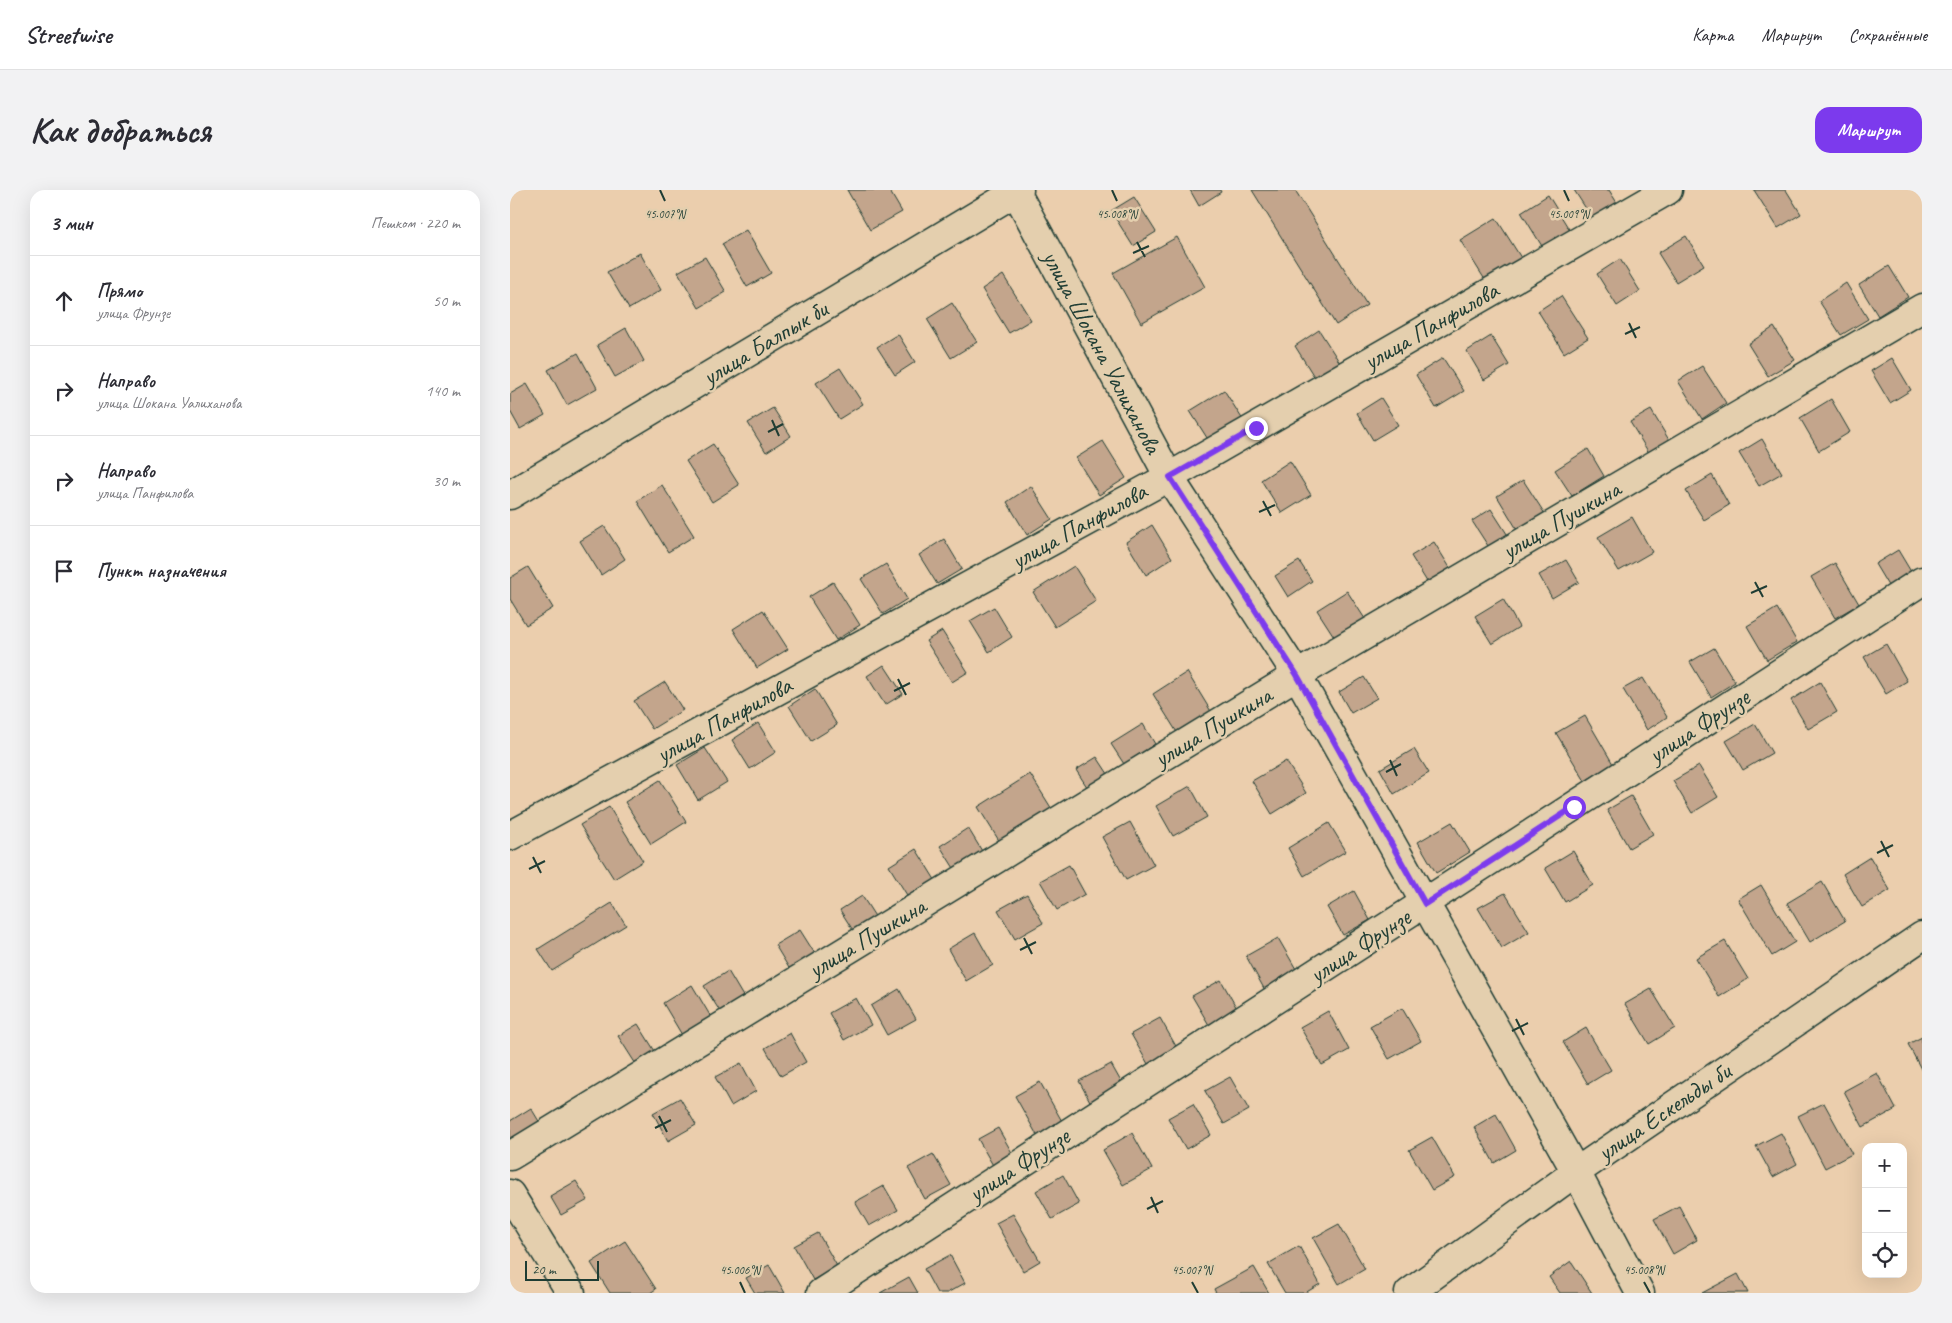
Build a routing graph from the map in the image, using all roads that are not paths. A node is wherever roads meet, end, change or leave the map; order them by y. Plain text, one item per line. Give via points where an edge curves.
1 (1668, 190) edge
2 (1017, 191) edge
3 (1922, 308) edge
4 (1170, 477) junction
5 (510, 495) edge
6 (1922, 581) edge
7 (1297, 675) junction
8 (510, 836) edge
9 (1425, 904) junction
10 (1922, 936) edge
11 (510, 1156) edge
12 (1576, 1172) junction
13 (510, 1194) edge
14 (571, 1293) edge
15 (821, 1293) edge
16 (1409, 1293) edge
17 (1640, 1293) edge

1 - 4 street, улица Панфилова
2 - 4 street, улица Шокана Уалиханова
2 - 5 street, улица Балпык би
3 - 7 street, улица Пушкина
4 - 7 street, улица Шокана Уалиханова
4 - 8 street, улица Панфилова
6 - 9 street, улица Фрунзе
7 - 9 street, улица Шокана Уалиханова
7 - 11 street, улица Пушкина
9 - 12 street, улица Шокана Уалиханова
9 - 15 street, улица Фрунзе
10 - 12 street, улица Ескельды би
12 - 16 street, улица Ескельды би
12 - 17 street, улица Шокана Уалиханова
13 - 14 street

